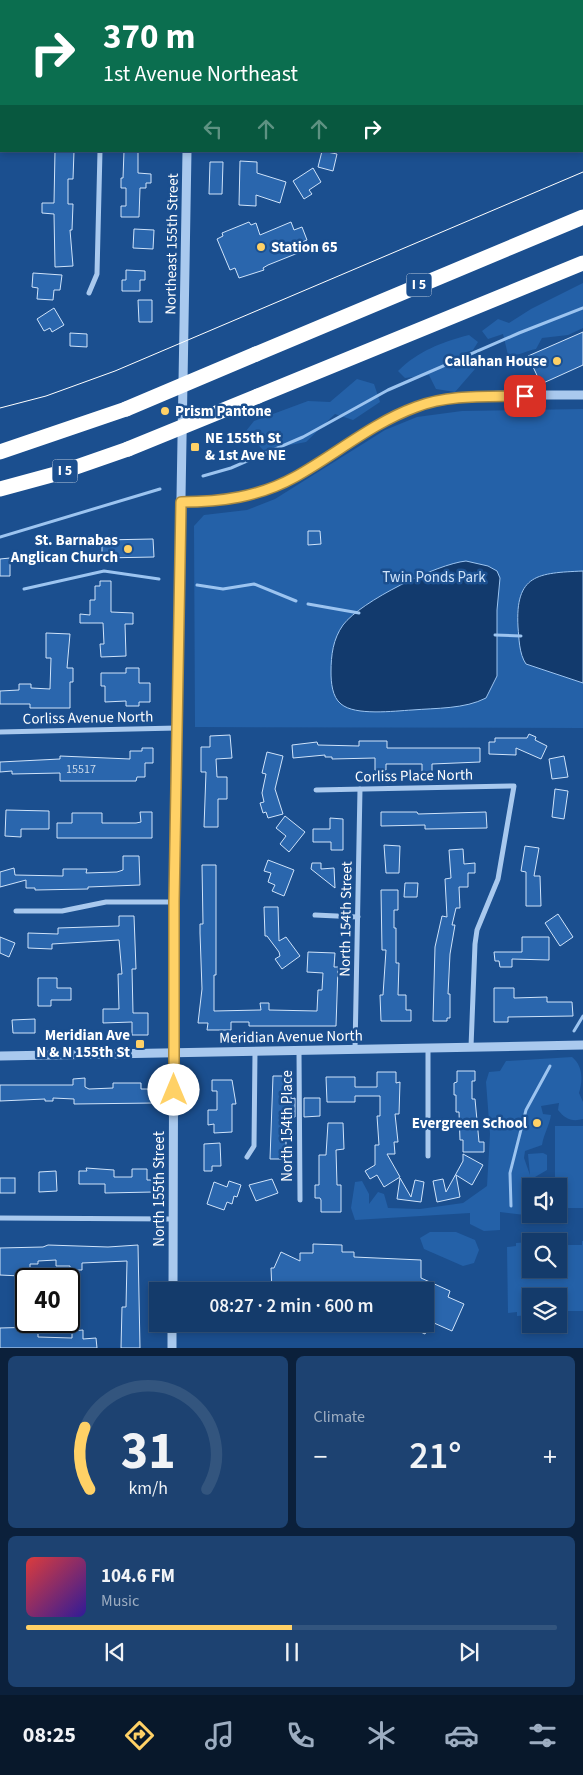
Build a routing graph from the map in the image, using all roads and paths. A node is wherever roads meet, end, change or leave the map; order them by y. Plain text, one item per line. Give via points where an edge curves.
1 (100, 152) edge
2 (187, 152) edge
3 (583, 217) edge
4 (583, 263) edge
5 (89, 293) dead end
6 (185, 337) joint
7 (583, 395) edge
8 (0, 452) edge
9 (0, 489) edge
10 (181, 502) junction
11 (177, 728) junction
12 (0, 732) edge
13 (316, 790) dead end
14 (360, 790) junction
15 (174, 902) junction
16 (16, 911) dead end
17 (315, 915) dead end
18 (358, 917) junction
19 (583, 1045) edge
20 (471, 1047) junction
21 (428, 1048) junction
22 (355, 1050) junction
23 (299, 1051) junction
24 (255, 1052) junction
25 (174, 1054) junction
26 (0, 1056) edge
27 (428, 1156) dead end
28 (247, 1158) dead end
29 (300, 1200) dead end
30 (0, 1218) edge
31 (173, 1219) junction
32 (173, 1282) edge
33 (172, 1332) edge
34 (172, 1348) edge

1 - 5 street via 97,274
2 - 6 street, Northeast 155th Street
3 - 8 highway, I 5, bridge via 126,409
4 - 9 highway, I 5, bridge via 128,449 59,474
6 - 10 street, North 155th Street
7 - 10 street via 472,397 430,402 382,422 279,485 224,500
10 - 11 street, North 155th Street
11 - 12 street, Corliss Avenue North
11 - 15 street, North 155th Street
13 - 14 street, Corliss Place North
14 - 18 street, North 154th Street
14 - 20 street, Corliss Place North via 514,786 498,879 474,944
15 - 16 street via 106,902 62,911
15 - 25 street, North 155th Street
17 - 18 street
18 - 22 street, North 154th Street
19 - 20 street, Meridian Avenue North
20 - 21 street, Meridian Avenue North
21 - 22 street, Meridian Avenue North
21 - 27 street
22 - 23 street, Meridian Avenue North
23 - 24 street, Meridian Avenue North
23 - 29 street, North 154th Place
24 - 25 street, Meridian Avenue North
24 - 28 street via 254,1146
25 - 26 street, Meridian Avenue North
25 - 31 street, North 155th Street
30 - 31 street
31 - 32 street, North 155th Street
33 - 34 street

